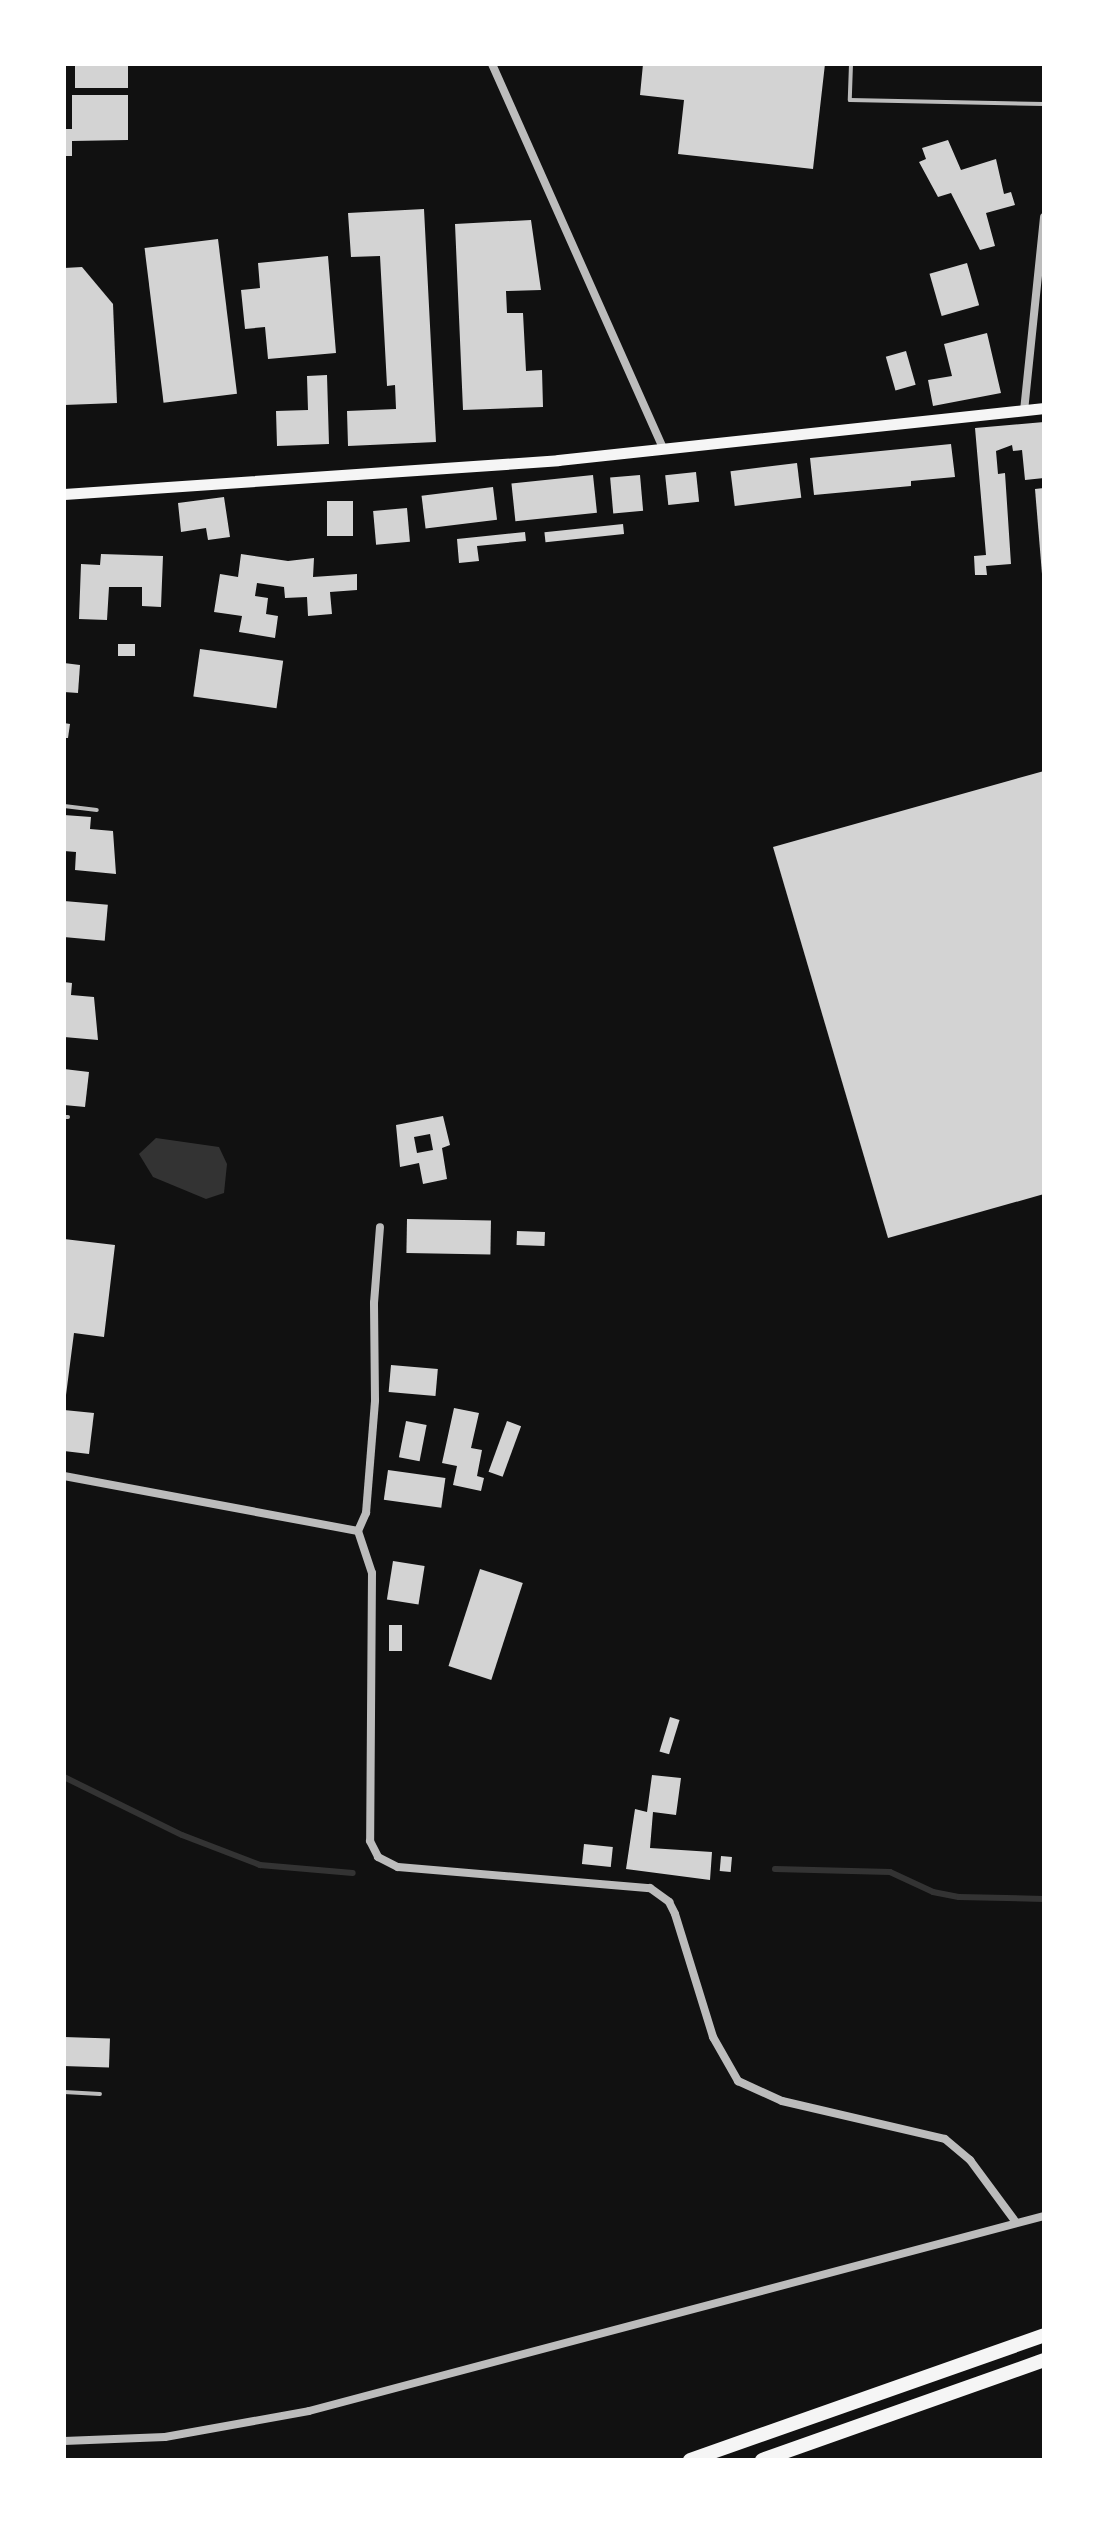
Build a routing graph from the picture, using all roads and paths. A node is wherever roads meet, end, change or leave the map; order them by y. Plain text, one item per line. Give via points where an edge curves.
1 (492, 64) edge
2 (851, 64) edge
3 (1044, 104) edge
4 (1044, 217) edge
5 (1044, 408) edge
6 (1024, 411) junction
7 (663, 448) junction
8 (64, 494) edge
9 (64, 806) edge
10 (97, 810) dead end
11 (380, 1227) dead end
12 (64, 1476) edge
13 (358, 1531) junction
14 (64, 2092) edge
15 (100, 2094) dead end
16 (1044, 2214) edge
17 (1015, 2221) junction
18 (1044, 2335) edge
19 (1044, 2360) edge
20 (64, 2441) edge
21 (690, 2460) edge
22 (762, 2460) edge

1 - 7 street
2 - 3 lane via 850,100
4 - 6 street
5 - 6 main road
6 - 7 main road
7 - 8 main road
9 - 10 lane
11 - 13 street via 373,1428 366,1513
12 - 13 street
13 - 17 street via 372,1573 370,1841 378,1857 398,1867 650,1888 675,1914 713,2037 738,2081 782,2101 945,2139 970,2160
14 - 15 lane
16 - 17 street
17 - 20 street via 309,2411 165,2437
18 - 21 highway
19 - 22 highway

